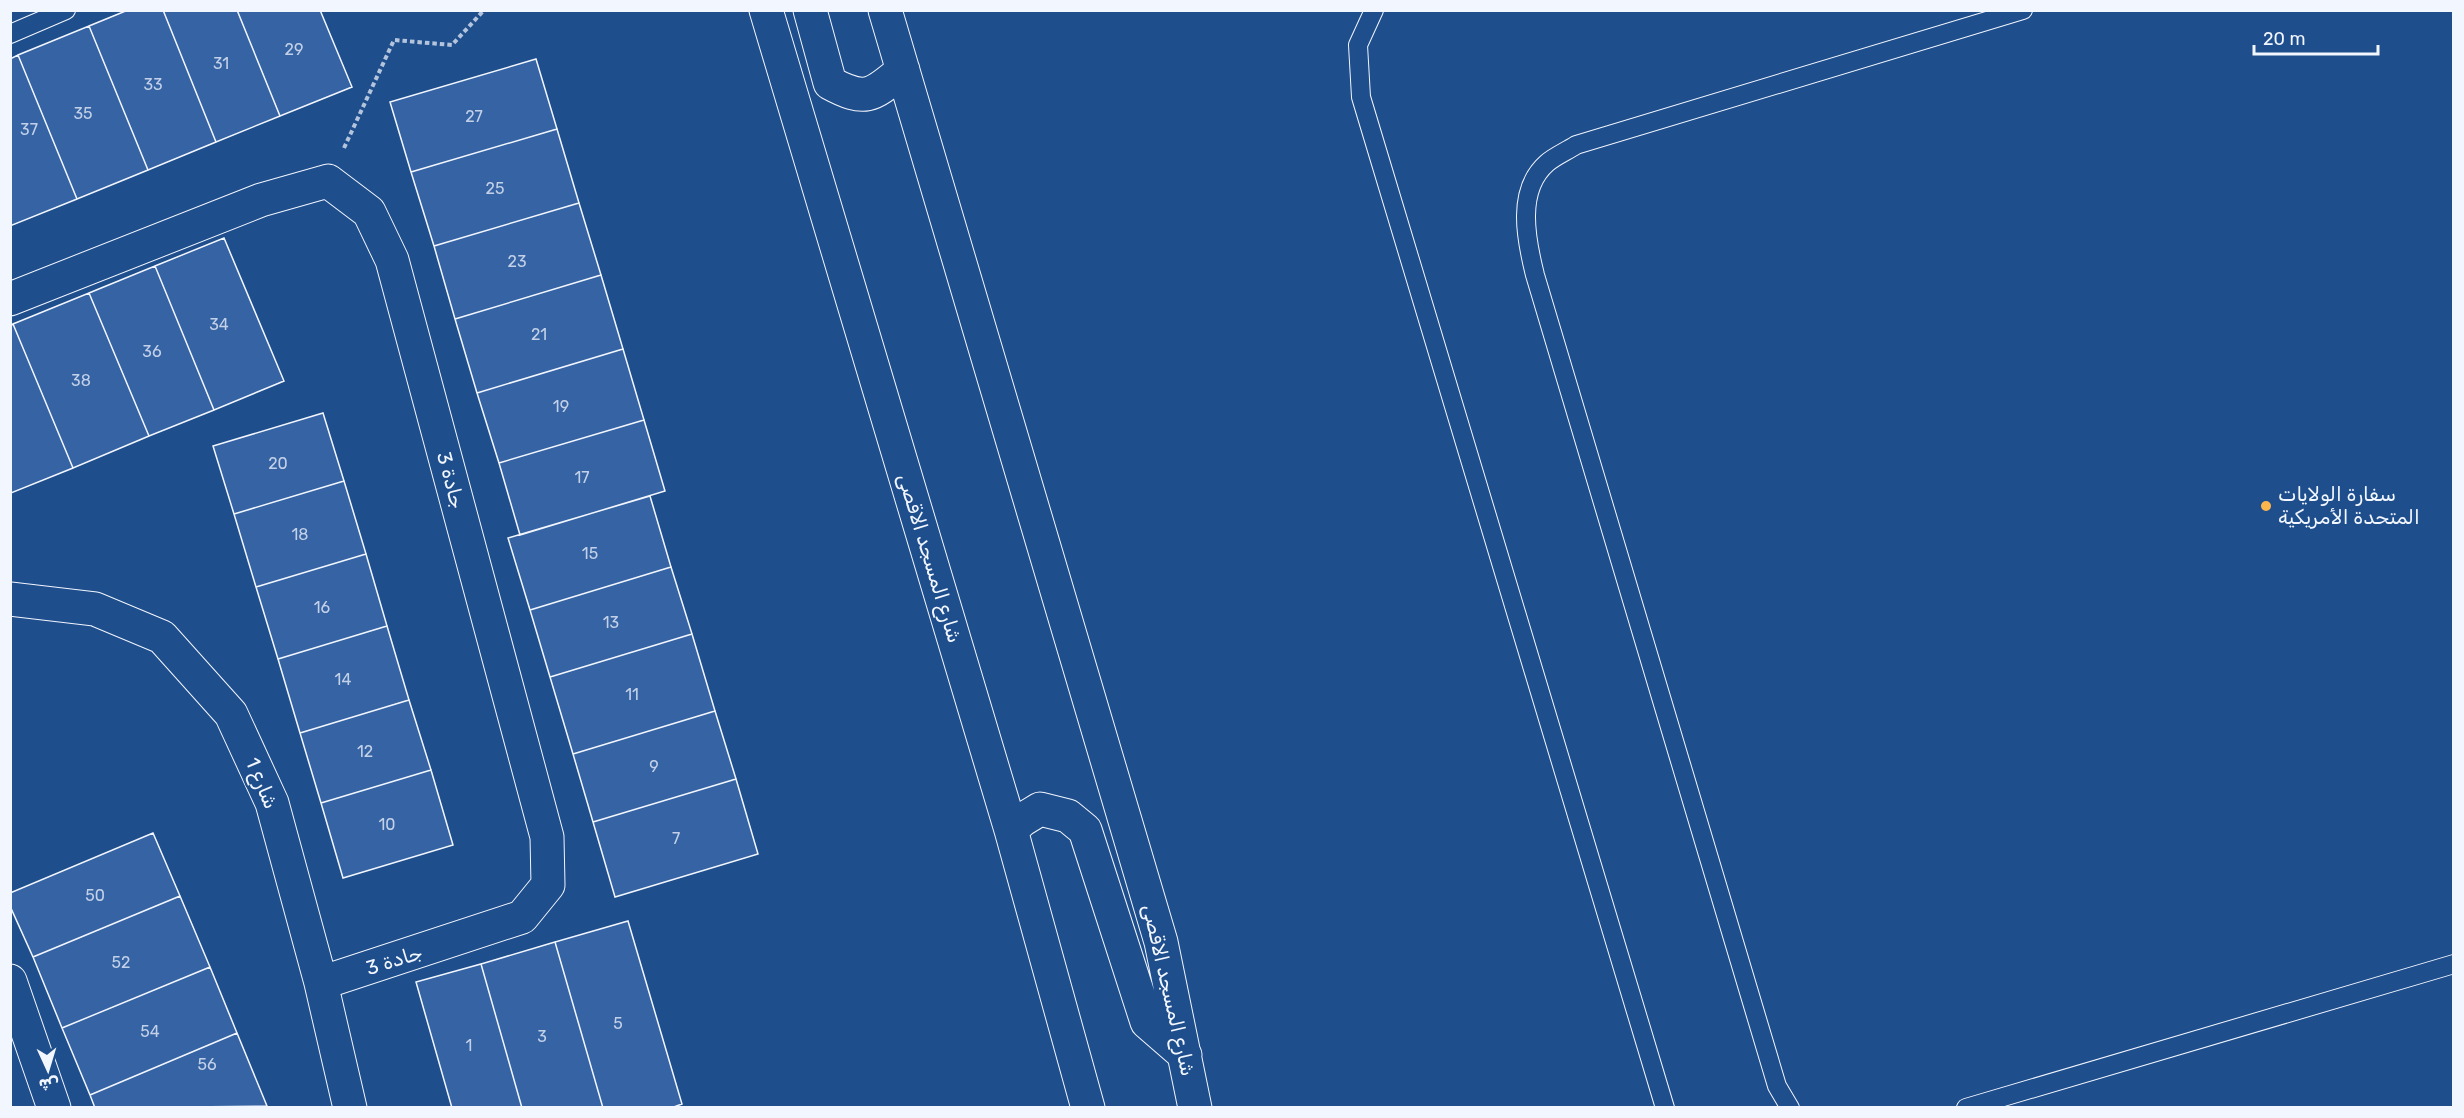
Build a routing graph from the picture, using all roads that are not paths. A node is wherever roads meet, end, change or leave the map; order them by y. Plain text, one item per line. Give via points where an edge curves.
1 (66, 10) edge
2 (766, 10) edge
3 (810, 10) edge
4 (885, 10) edge
5 (1374, 10) edge
6 (2023, 10) edge
7 (10, 34) edge
8 (903, 70) junction
9 (10, 299) edge
10 (10, 599) edge
11 (1011, 830) junction
12 (2454, 964) edge
13 (10, 981) edge
14 (321, 983) junction
15 (1185, 1055) junction
16 (54, 1107) edge
17 (350, 1107) edge
18 (1088, 1107) edge
19 (1195, 1107) edge
20 (1665, 1107) edge
21 (1791, 1107) edge
22 (1966, 1107) edge

1 - 7 lane
2 - 11 main road, شارع المسجد الاقصى
3 - 8 main road via 830,83 851,94 876,93
4 - 8 main road, شارع المسجد الاقصى
5 - 20 lane via 1358,45 1361,97
6 - 21 lane via 1576,145 1547,163 1531,186 1525,214 1528,249 1541,295 1777,1086
8 - 15 main road, شارع المسجد الاقصى via 1161,942
9 - 14 main road, جادة 3 via 261,200 328,181 369,212 392,260 547,837 548,885 522,917
10 - 14 main road, شارع 1 via 95,609 162,638 231,714 272,803
11 - 15 main road via 1040,809 1068,816 1085,830 1147,1022
11 - 18 main road, شارع المسجد الاقصى
12 - 22 lane
13 - 16 main road
14 - 17 main road, شارع 1
15 - 19 main road, شارع المسجد الاقصى

